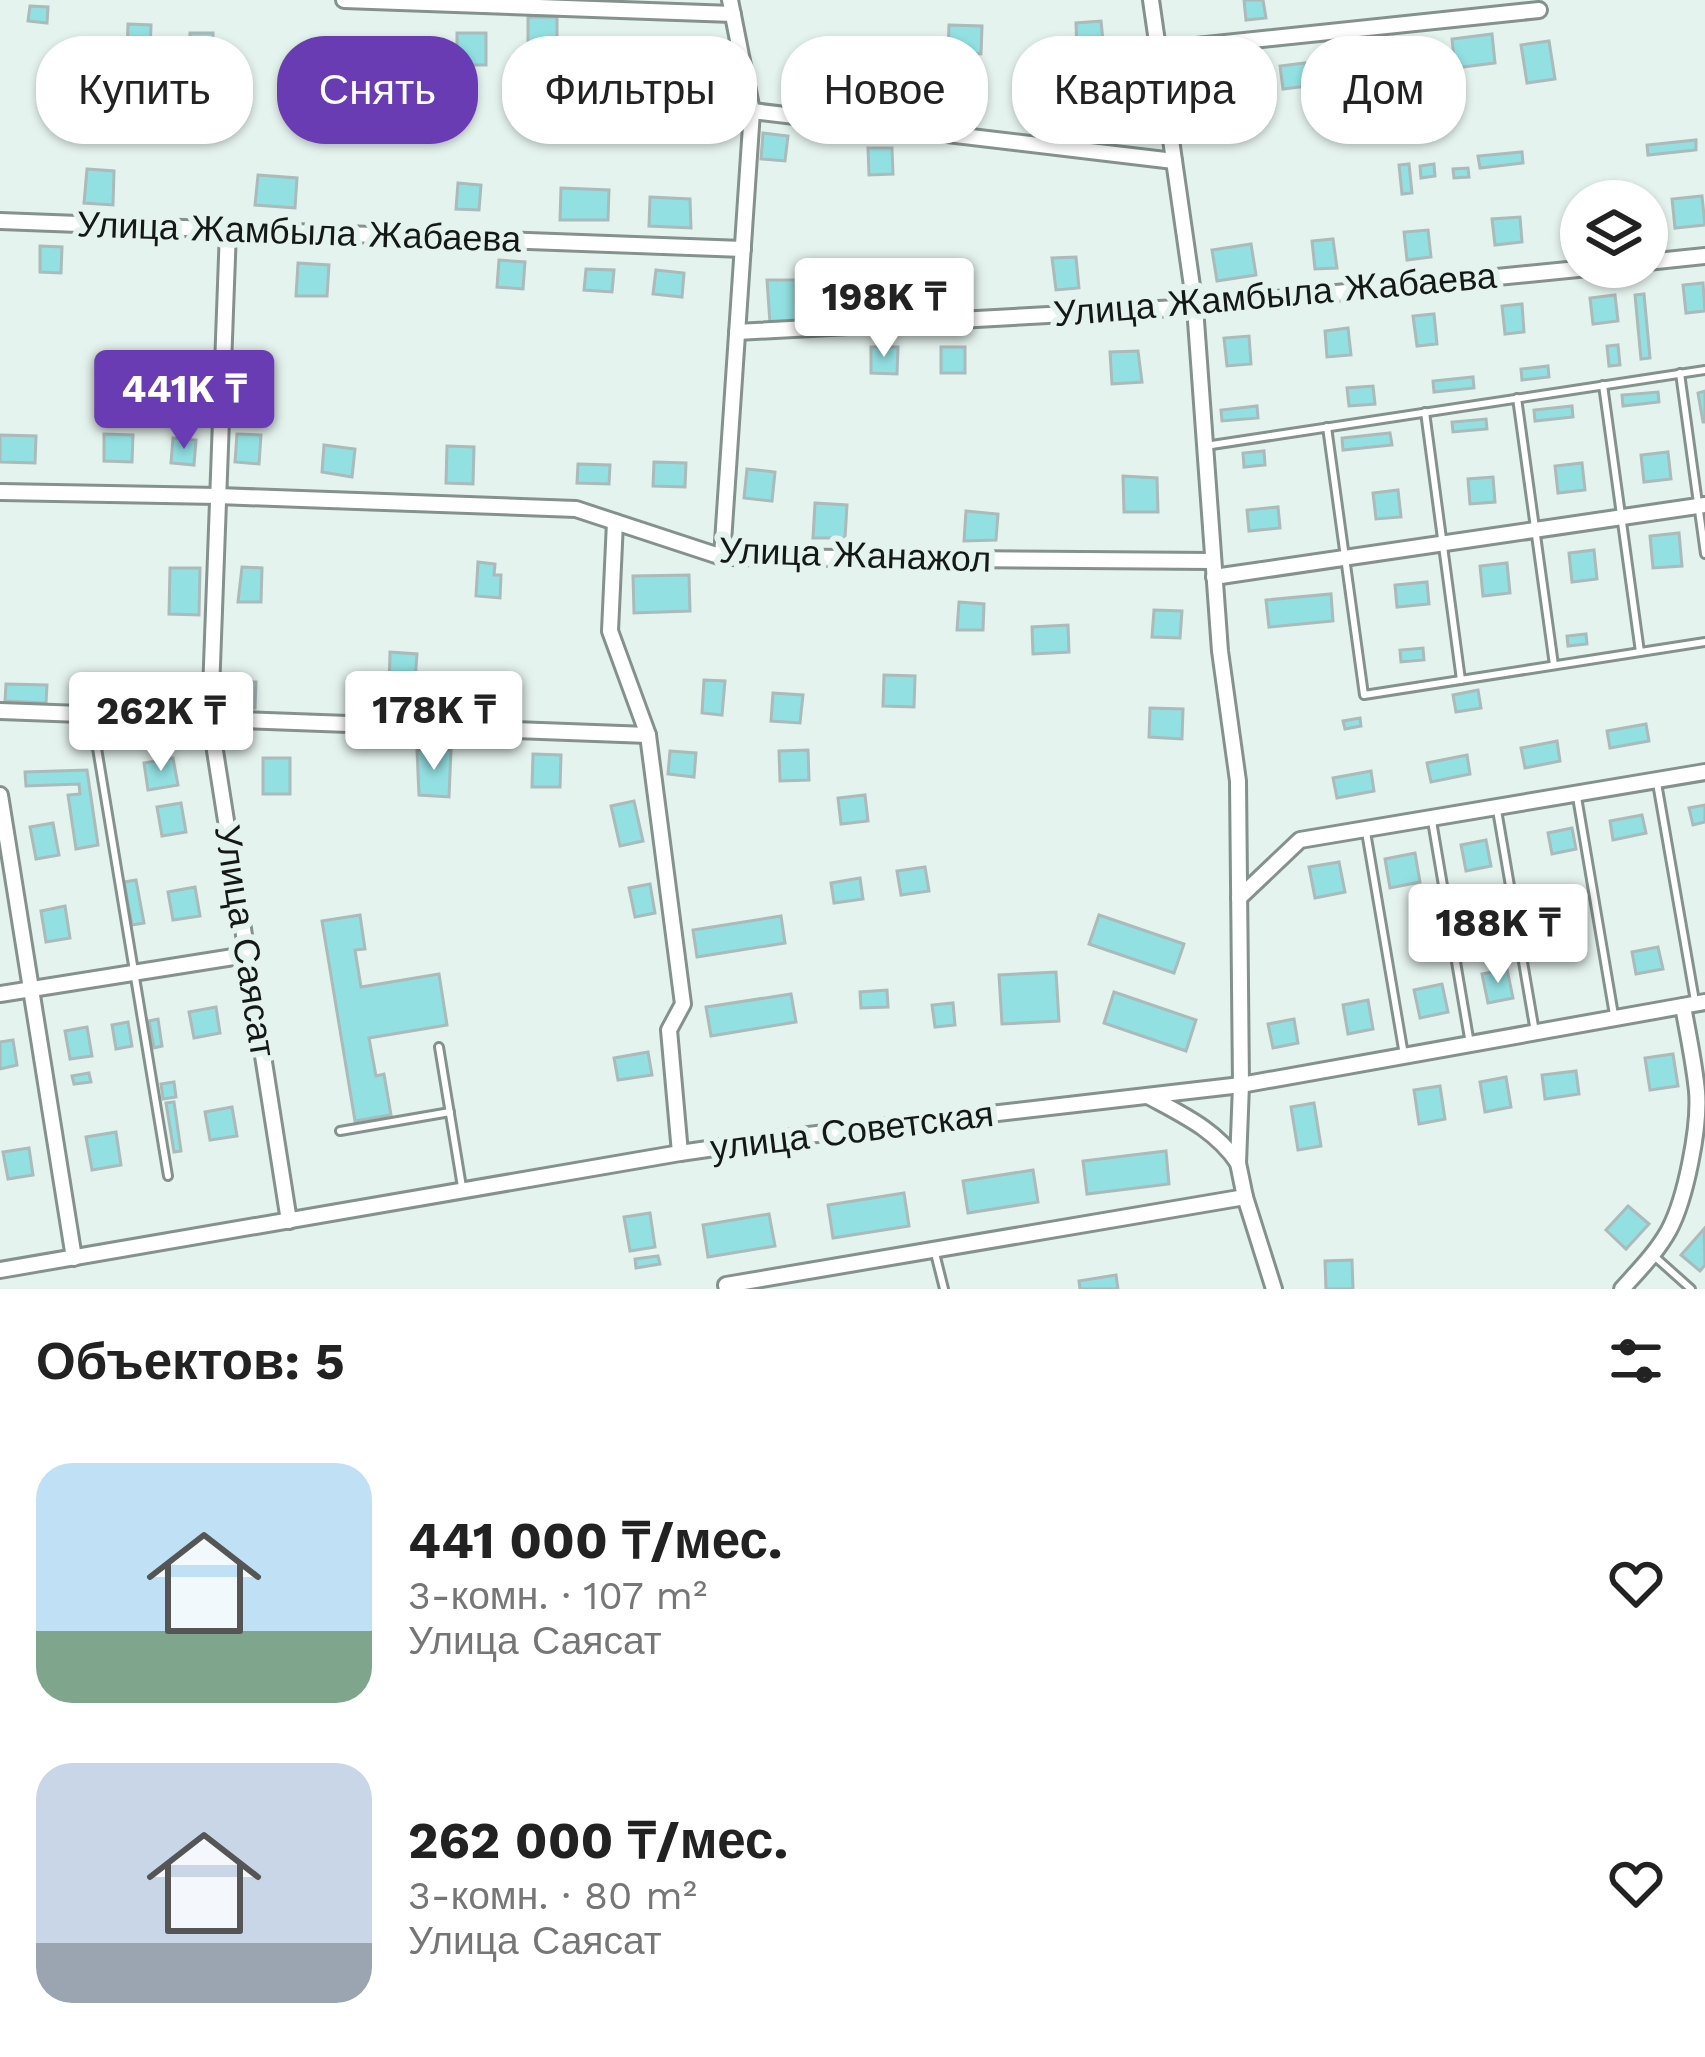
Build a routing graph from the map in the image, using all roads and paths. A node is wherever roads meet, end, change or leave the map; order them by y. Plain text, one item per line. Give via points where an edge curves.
1 (344, 0) edge
2 (1151, 0) edge
3 (731, 7) edge
4 (1539, 10) dead end
5 (1156, 36) edge
6 (1277, 38) edge
7 (757, 112) edge
8 (750, 144) edge
9 (1172, 144) edge
10 (1174, 161) junction
11 (0, 221) edge
12 (228, 230) junction
13 (743, 249) junction
14 (1705, 256) edge
15 (1668, 260) edge
16 (1560, 271) edge
17 (1195, 307) junction
18 (737, 332) junction
19 (1705, 370) edge
20 (1680, 374) junction
21 (1604, 385) junction
22 (1516, 398) junction
23 (1425, 412) junction
24 (1327, 427) junction
25 (1204, 446) junction
26 (0, 492) edge
27 (218, 496) junction
28 (1702, 505) edge
29 (1622, 517) junction
30 (615, 522) junction
31 (1535, 530) junction
32 (1443, 543) junction
33 (1705, 554) edge
34 (722, 557) junction
35 (1345, 558) junction
36 (1214, 569) junction
37 (1705, 642) edge
38 (1640, 652) junction
39 (1554, 665) junction
40 (1462, 680) junction
41 (0, 711) edge
42 (92, 715) junction
43 (209, 719) junction
44 (648, 735) junction
45 (1705, 772) edge
46 (1656, 780) junction
47 (1576, 794) junction
48 (0, 795) edge
49 (1496, 807) junction
50 (1431, 818) junction
51 (1365, 829) junction
52 (1239, 898) junction
53 (247, 955) junction
54 (133, 973) junction
55 (30, 989) junction
56 (0, 994) edge
57 (1694, 1004) edge
58 (1615, 1018) junction
59 (1535, 1032) junction
60 (1470, 1044) junction
61 (439, 1047) dead end
62 (1404, 1055) junction
63 (1241, 1084) junction
64 (1147, 1096) junction
65 (450, 1112) junction
66 (340, 1131) dead end
67 (680, 1153) junction
68 (1705, 1160) edge
69 (1238, 1163) junction
70 (1688, 1168) junction
71 (168, 1177) dead end
72 (463, 1190) junction
73 (1245, 1197) junction
74 (289, 1220) junction
75 (934, 1250) junction
76 (1653, 1255) junction
77 (74, 1258) junction
78 (0, 1270) edge
79 (726, 1287) edge
80 (944, 1289) edge
81 (1274, 1289) edge
82 (1622, 1289) edge
83 (1691, 1289) edge

1 - 3 street
2 - 5 street
4 - 6 street
7 - 10 street
8 - 13 street
9 - 10 street
10 - 17 street
11 - 12 street, Улица Жамбыла Жабаева
12 - 13 street, Улица Жамбыла Жабаева
12 - 27 street, Улица Саясат
13 - 18 street
14 - 15 street
16 - 17 street, Улица Жамбыла Жабаева
17 - 18 street, Улица Жамбыла Жабаева
17 - 25 street
18 - 34 street
19 - 20 lane
20 - 21 lane
20 - 28 lane
21 - 22 lane
21 - 29 lane
22 - 23 lane
22 - 31 lane
23 - 24 lane
23 - 32 lane
24 - 25 lane
24 - 35 lane
25 - 36 street
26 - 27 street, Улица Жанажол
27 - 30 street, Улица Жанажол via 576,509
27 - 43 street, Улица Саясат
28 - 29 street, Улица Жанажол
28 - 33 lane
29 - 31 street, Улица Жанажол
29 - 38 lane
30 - 34 street, Улица Жанажол
30 - 44 street via 610,631
31 - 32 street, Улица Жанажол
31 - 39 lane
32 - 35 street, Улица Жанажол
32 - 40 lane
34 - 36 street, Улица Жанажол
35 - 36 street, Улица Жанажол
35 - 40 lane via 1364,694
36 - 52 street via 1238,782
37 - 38 lane
38 - 39 lane
39 - 40 lane
41 - 42 street
42 - 43 street
42 - 54 lane
43 - 44 street
43 - 53 street, Улица Саясат
44 - 67 street via 683,1004 669,1030
45 - 46 street
46 - 47 street
46 - 57 lane
47 - 49 street
47 - 58 lane
48 - 55 street
49 - 50 street
49 - 59 lane
50 - 51 street
50 - 60 lane
51 - 52 street via 1300,840
51 - 62 lane
52 - 63 street
53 - 54 street
53 - 74 street, Улица Саясат
54 - 55 street
54 - 71 lane
55 - 56 street
55 - 77 street
57 - 58 street, улица Советская
57 - 70 street via 1696,1121
58 - 59 street, улица Советская
59 - 60 street, улица Советская
60 - 62 street, улица Советская
61 - 65 lane
62 - 63 street, улица Советская
63 - 64 street, улица Советская
63 - 69 street
64 - 67 street, улица Советская
64 - 69 street via 1207,1128
65 - 66 lane
65 - 72 lane
67 - 72 street, улица Советская
68 - 70 lane
69 - 73 street
70 - 76 street via 1672,1225
72 - 74 street, улица Советская
73 - 75 street
73 - 81 street
74 - 77 street, улица Советская
75 - 79 street
75 - 80 lane
76 - 82 street
76 - 83 lane
77 - 78 street, улица Советская

